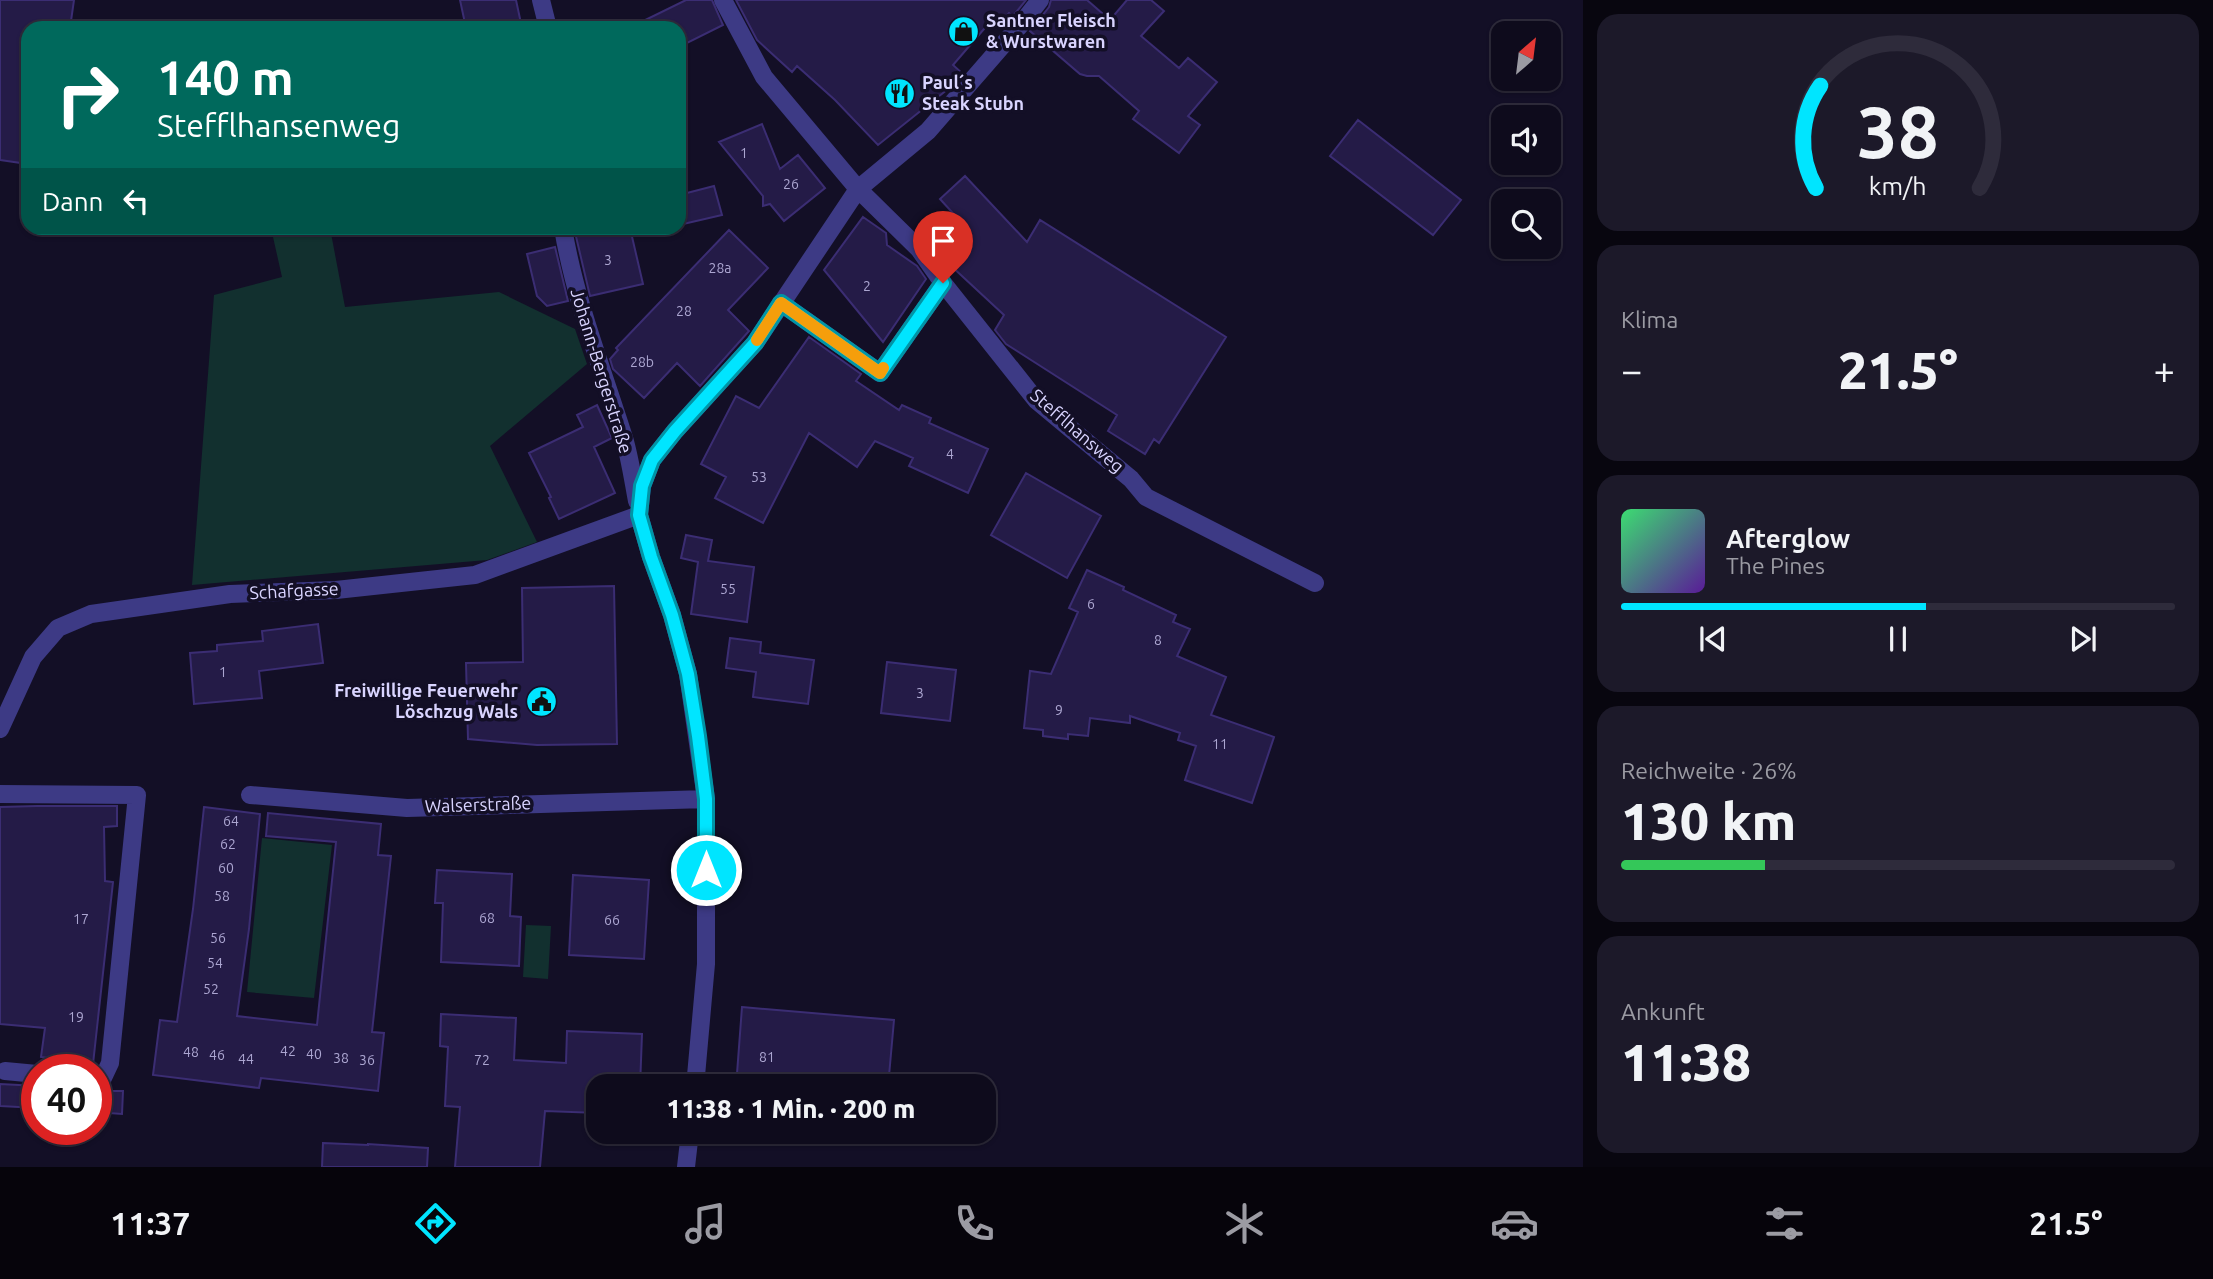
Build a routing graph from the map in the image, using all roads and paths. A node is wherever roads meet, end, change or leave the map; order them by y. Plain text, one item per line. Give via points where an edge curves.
1 (541, 0) edge
2 (723, 0) edge
3 (1040, 0) edge
4 (547, 21) edge
5 (858, 189) junction
6 (564, 235) edge
7 (943, 283) junction
8 (781, 303) junction
9 (639, 515) junction
10 (1315, 583) dead end
11 (0, 729) edge
12 (0, 794) edge
13 (250, 795) dead end
14 (706, 799) junction
15 (111, 1054) edge
16 (5, 1071) dead end
17 (21, 1072) edge
18 (696, 1074) edge
19 (689, 1144) edge
20 (686, 1167) edge

1 - 4 street
2 - 5 street, Stefflhansweg via 764,77
3 - 5 street via 928,131
5 - 7 street, Stefflhansweg via 919,249
5 - 8 street
6 - 9 street, Johann-Bergerstraße via 589,334 625,441
7 - 8 street via 880,373
7 - 10 street, Stefflhansweg via 1036,400 1132,479 1146,497
8 - 9 street via 755,343 652,460 642,486
9 - 11 street, Schafgasse via 475,575 336,590 230,594 91,614 58,628 33,657
9 - 14 street via 688,674
12 - 15 street via 136,795
13 - 14 street, Walserstraße via 407,808
14 - 18 street via 706,964
16 - 17 street
19 - 20 street

